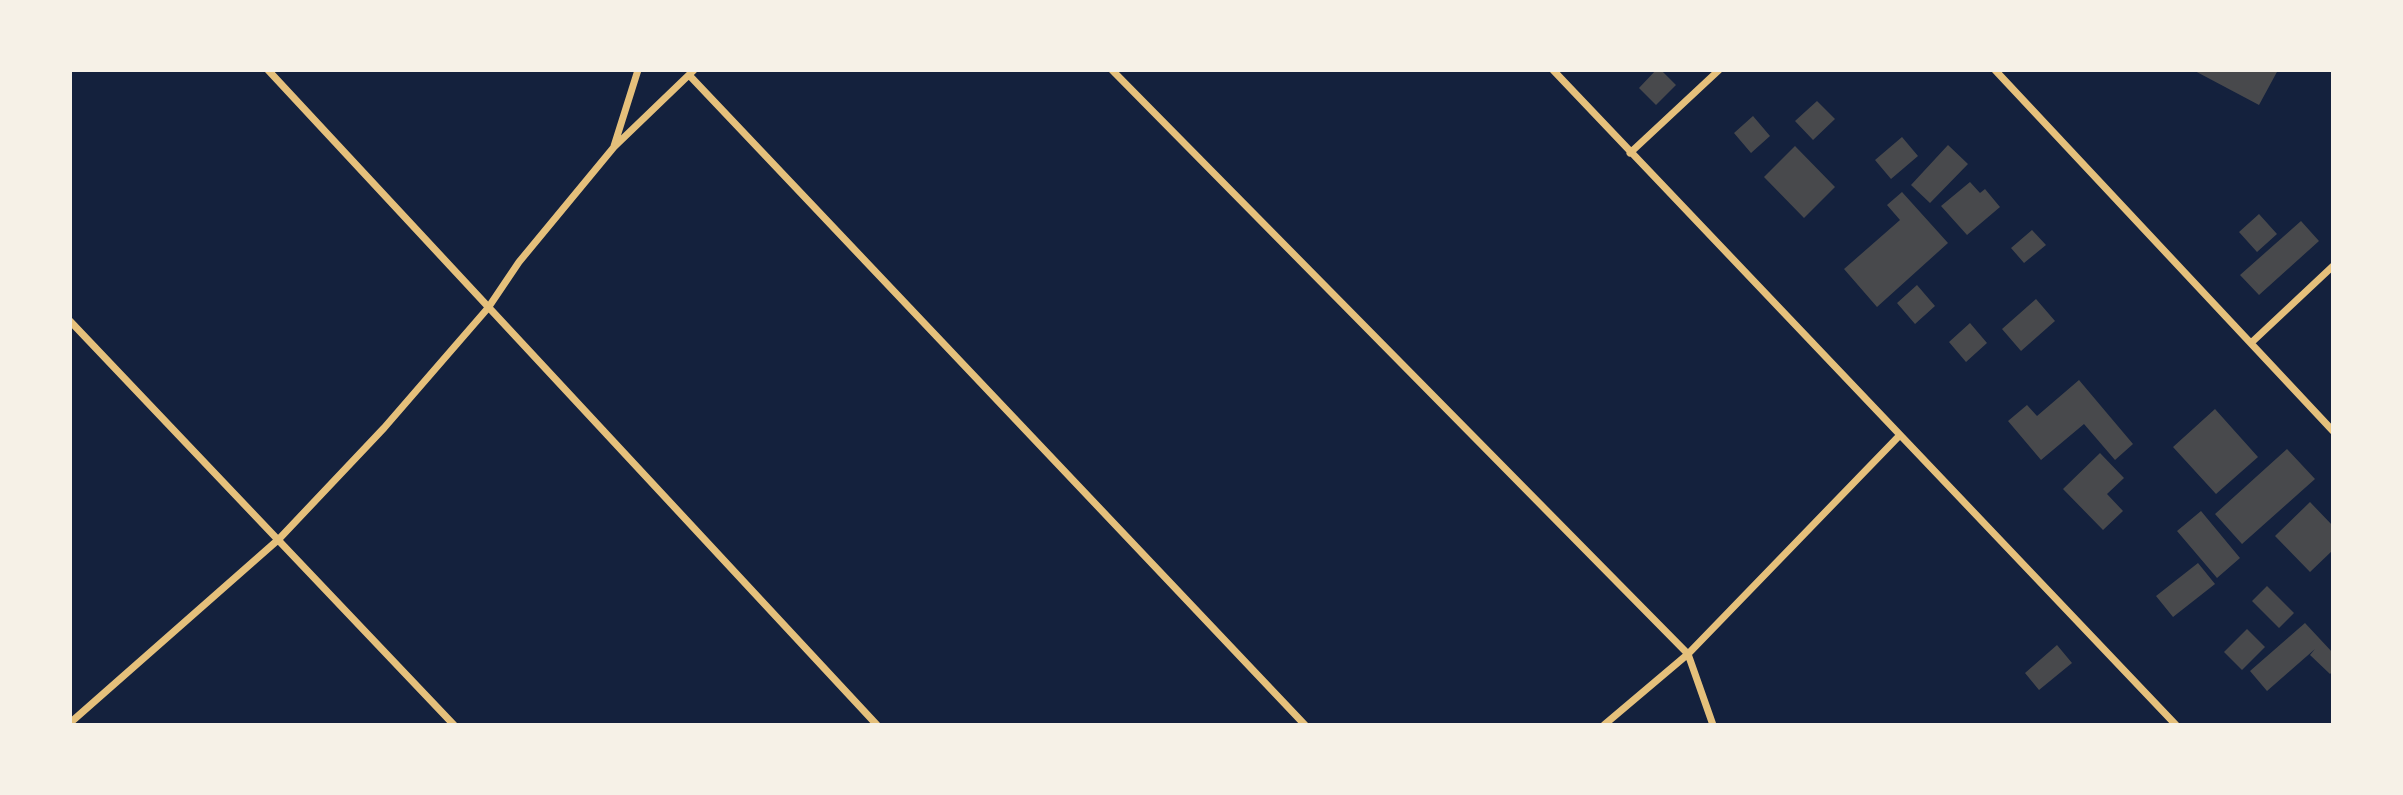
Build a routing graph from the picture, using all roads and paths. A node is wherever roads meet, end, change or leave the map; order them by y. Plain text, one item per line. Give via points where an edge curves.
1 (268, 70) edge
2 (638, 70) edge
3 (1112, 70) edge
4 (1553, 70) edge
5 (1719, 70) edge
6 (1995, 70) edge
7 (691, 72) edge
8 (614, 147) junction
9 (1630, 153) junction
10 (2333, 266) edge
11 (488, 308) junction
12 (70, 321) edge
13 (2251, 343) junction
14 (2333, 431) edge
15 (1900, 435) junction
16 (279, 540) junction
17 (1688, 654) junction
18 (70, 723) edge
19 (454, 725) edge
20 (877, 725) edge
21 (1305, 725) edge
22 (1604, 725) edge
23 (1713, 725) edge
24 (2176, 725) edge

1 - 11 street
2 - 8 street
3 - 17 street
4 - 9 street
5 - 9 street
6 - 13 street
7 - 8 street
7 - 21 street
8 - 11 street via 519,262
9 - 15 street
10 - 13 street
11 - 16 street
11 - 20 street
12 - 16 street
13 - 14 street
15 - 17 street
15 - 24 street
16 - 18 street
16 - 19 street
17 - 22 street
17 - 23 street

